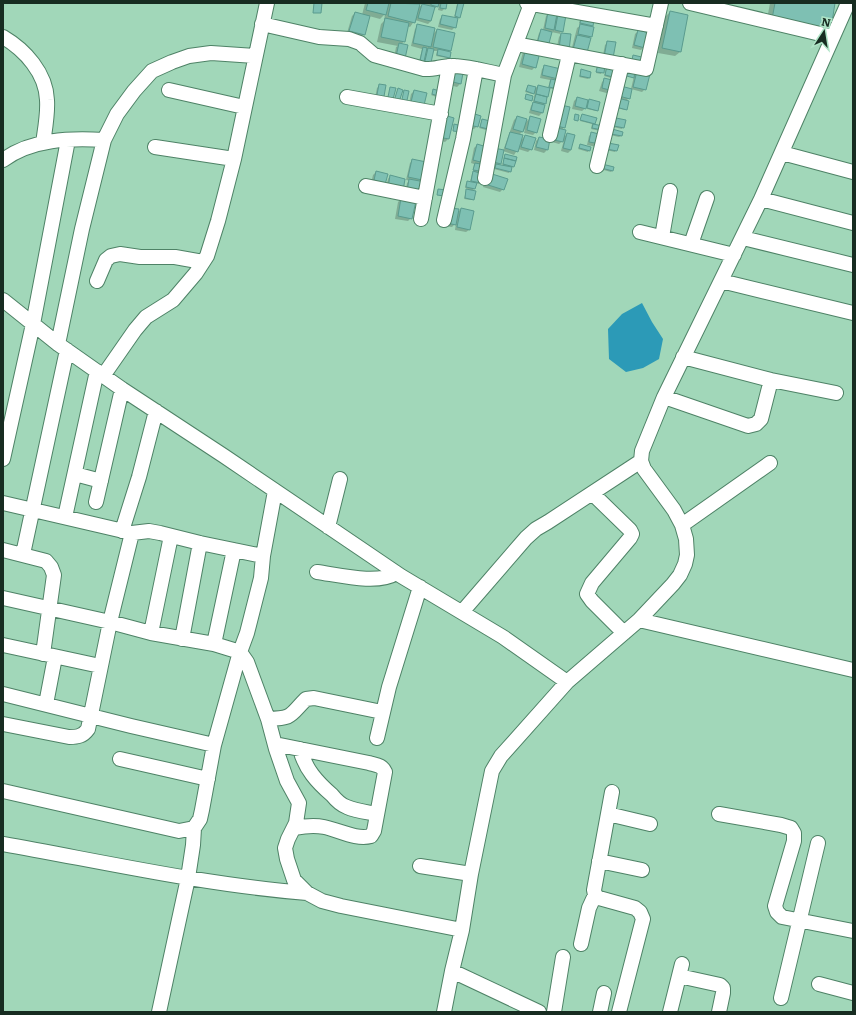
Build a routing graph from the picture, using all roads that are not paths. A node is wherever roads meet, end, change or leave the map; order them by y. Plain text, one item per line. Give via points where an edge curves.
1 (267, 3) edge
2 (661, 3) edge
3 (690, 3) edge
4 (848, 3) edge
5 (529, 4) edge
6 (262, 24) junction
7 (656, 26) junction
8 (3, 37) edge
9 (833, 37) junction
10 (516, 44) junction
11 (570, 55) junction
12 (255, 56) junction
13 (622, 64) junction
14 (449, 66) junction
15 (476, 69) junction
16 (504, 75) junction
17 (170, 90) dead end
18 (347, 97) dead end
19 (244, 108) junction
20 (441, 114) junction
21 (550, 134) dead end
22 (68, 140) junction
23 (104, 140) junction
24 (44, 143) junction
25 (154, 147) dead end
26 (782, 152) junction
27 (234, 159) junction
28 (3, 160) edge
29 (597, 166) dead end
30 (853, 172) edge
31 (485, 178) dead end
32 (366, 186) dead end
33 (670, 191) dead end
34 (425, 198) junction
35 (707, 198) dead end
36 (761, 199) junction
37 (421, 219) dead end
38 (444, 220) dead end
39 (853, 223) edge
40 (640, 232) dead end
41 (662, 237) junction
42 (743, 238) junction
43 (691, 244) junction
44 (734, 255) junction
45 (203, 262) junction
46 (853, 265) edge
47 (98, 281) dead end
48 (721, 282) junction
49 (3, 300) edge
50 (853, 313) edge
51 (33, 324) junction
52 (63, 347) junction
53 (683, 357) junction
54 (100, 374) junction
55 (771, 380) junction
56 (122, 389) junction
57 (836, 393) dead end
58 (664, 397) junction
59 (156, 411) junction
60 (3, 459) edge
61 (641, 462) junction
62 (770, 463) dead end
63 (75, 474) junction
64 (340, 479) dead end
65 (101, 481) junction
66 (274, 491) junction
67 (593, 494) junction
68 (96, 502) dead end
69 (3, 503) edge
70 (32, 510) junction
71 (65, 517) junction
72 (682, 525) junction
73 (328, 527) junction
74 (127, 532) junction
75 (171, 536) junction
76 (200, 543) junction
77 (3, 550) edge
78 (234, 550) junction
79 (23, 554) junction
80 (263, 556) junction
81 (317, 572) dead end
82 (396, 573) junction
83 (420, 587) junction
84 (3, 598) edge
85 (50, 608) junction
86 (462, 612) junction
87 (639, 620) junction
88 (110, 622) junction
89 (151, 633) junction
90 (624, 633) junction
91 (182, 638) junction
92 (214, 644) junction
93 (3, 645) edge
94 (240, 652) junction
95 (49, 655) junction
96 (100, 666) junction
97 (853, 670) edge
98 (567, 682) junction
99 (3, 694) edge
100 (46, 704) junction
101 (382, 712) junction
102 (91, 716) junction
103 (268, 719) junction
104 (3, 724) edge
105 (376, 738) dead end
106 (275, 744) junction
107 (214, 745) junction
108 (300, 749) junction
109 (120, 759) dead end
110 (208, 779) junction
111 (3, 791) edge
112 (612, 792) dead end
113 (377, 814) junction
114 (608, 814) junction
115 (718, 814) dead end
116 (650, 824) dead end
117 (194, 828) junction
118 (295, 828) junction
119 (818, 843) dead end
120 (3, 844) edge
121 (599, 861) junction
122 (420, 866) dead end
123 (642, 870) dead end
124 (471, 874) junction
125 (188, 878) junction
126 (307, 892) junction
127 (595, 895) junction
128 (801, 920) junction
129 (462, 930) junction
130 (853, 931) edge
131 (581, 944) dead end
132 (563, 957) dead end
133 (452, 971) junction
134 (819, 984) dead end
135 (604, 993) dead end
136 (853, 993) edge
137 (781, 998) dead end
138 (159, 1012) edge
139 (444, 1012) edge
140 (539, 1012) edge
141 (554, 1012) edge
142 (600, 1012) edge
143 (619, 1012) edge
144 (670, 1012) edge
145 (719, 1012) edge

1 - 6 street
2 - 7 street
3 - 9 street
4 - 9 street
5 - 7 street
5 - 10 street
6 - 12 street
6 - 14 street via 319,37 349,39 360,43 374,56 424,69
7 - 13 street via 646,69
8 - 24 street via 15,44 43,80 47,100
9 - 26 street
10 - 11 street
10 - 16 street
11 - 13 street
11 - 21 street
12 - 19 street
12 - 23 street via 211,53 189,56 152,71 117,114
13 - 29 street
14 - 15 street
14 - 20 street
15 - 16 street
15 - 38 street
16 - 31 street
17 - 19 street
18 - 20 street
19 - 27 street
20 - 34 street
22 - 23 street
22 - 24 street
22 - 51 street
23 - 52 street via 79,244
24 - 28 street via 21,149
25 - 27 street
26 - 30 street
26 - 36 street
27 - 45 street via 210,248
32 - 34 street
33 - 41 street
34 - 37 street
35 - 43 street
36 - 39 street
36 - 42 street
40 - 41 street
41 - 43 street
42 - 44 street
42 - 46 street
43 - 44 street
44 - 48 street
45 - 47 street via 175,257 120,254 106,260
45 - 54 street via 173,300 146,317
48 - 50 street
48 - 53 street
49 - 51 street
51 - 52 street
51 - 60 street
52 - 54 street
52 - 70 street
53 - 55 street
53 - 58 street
54 - 56 street
54 - 63 street
55 - 57 street
55 - 58 street via 761,419 756,424 748,426
56 - 59 street
56 - 65 street
58 - 61 street via 642,451
59 - 66 street
59 - 74 street
61 - 67 street
61 - 72 street
62 - 72 street
63 - 65 street
63 - 71 street
64 - 73 street
65 - 68 street
66 - 73 street
66 - 80 street
67 - 86 street via 536,529 526,538
67 - 90 street via 632,534 592,583 587,594
69 - 70 street
70 - 71 street
70 - 79 street
71 - 74 street
72 - 87 street via 686,539 685,564 673,584
73 - 82 street
74 - 75 street via 149,531
74 - 88 street
75 - 76 street
75 - 89 street
76 - 78 street
76 - 91 street
77 - 79 street
78 - 80 street
78 - 92 street
79 - 85 street via 46,561 52,566 54,575
80 - 94 street via 261,578
81 - 82 street via 375,579
82 - 83 street
83 - 86 street
83 - 101 street
84 - 85 street
85 - 88 street
85 - 95 street
86 - 98 street
87 - 90 street
87 - 97 street
88 - 89 street
88 - 96 street
89 - 91 street
90 - 98 street
91 - 92 street
92 - 94 street
93 - 95 street
94 - 103 street via 247,662
94 - 107 street
95 - 96 street
95 - 100 street
96 - 102 street
98 - 124 street via 501,756 492,772
99 - 100 street
100 - 102 street
101 - 103 street via 314,698 306,699 293,714 284,718
101 - 105 street
102 - 104 street via 88,729 84,735 77,737
102 - 107 street
103 - 106 street
106 - 108 street
106 - 118 street via 299,803
107 - 110 street
108 - 113 street via 312,775 340,803 352,809
108 - 113 street via 383,768 385,772
109 - 110 street
110 - 117 street via 200,820
111 - 117 street via 179,831
112 - 114 street
113 - 118 street via 374,831 371,836 366,837 324,827
114 - 116 street
114 - 121 street
115 - 128 street via 791,828 794,841 776,912 782,917
117 - 125 street
118 - 126 street via 285,848 287,860 294,880
119 - 128 street
120 - 125 street
121 - 123 street
121 - 127 street
122 - 124 street
124 - 129 street
125 - 126 street via 271,890
125 - 138 street
126 - 129 street via 322,901 341,906
127 - 131 street via 589,908
127 - 143 street via 635,908 643,919
128 - 130 street
128 - 137 street
129 - 133 street
132 - 141 street
133 - 139 street
133 - 140 street
134 - 136 street
135 - 142 street
144 - 145 street via 680,970 723,988

